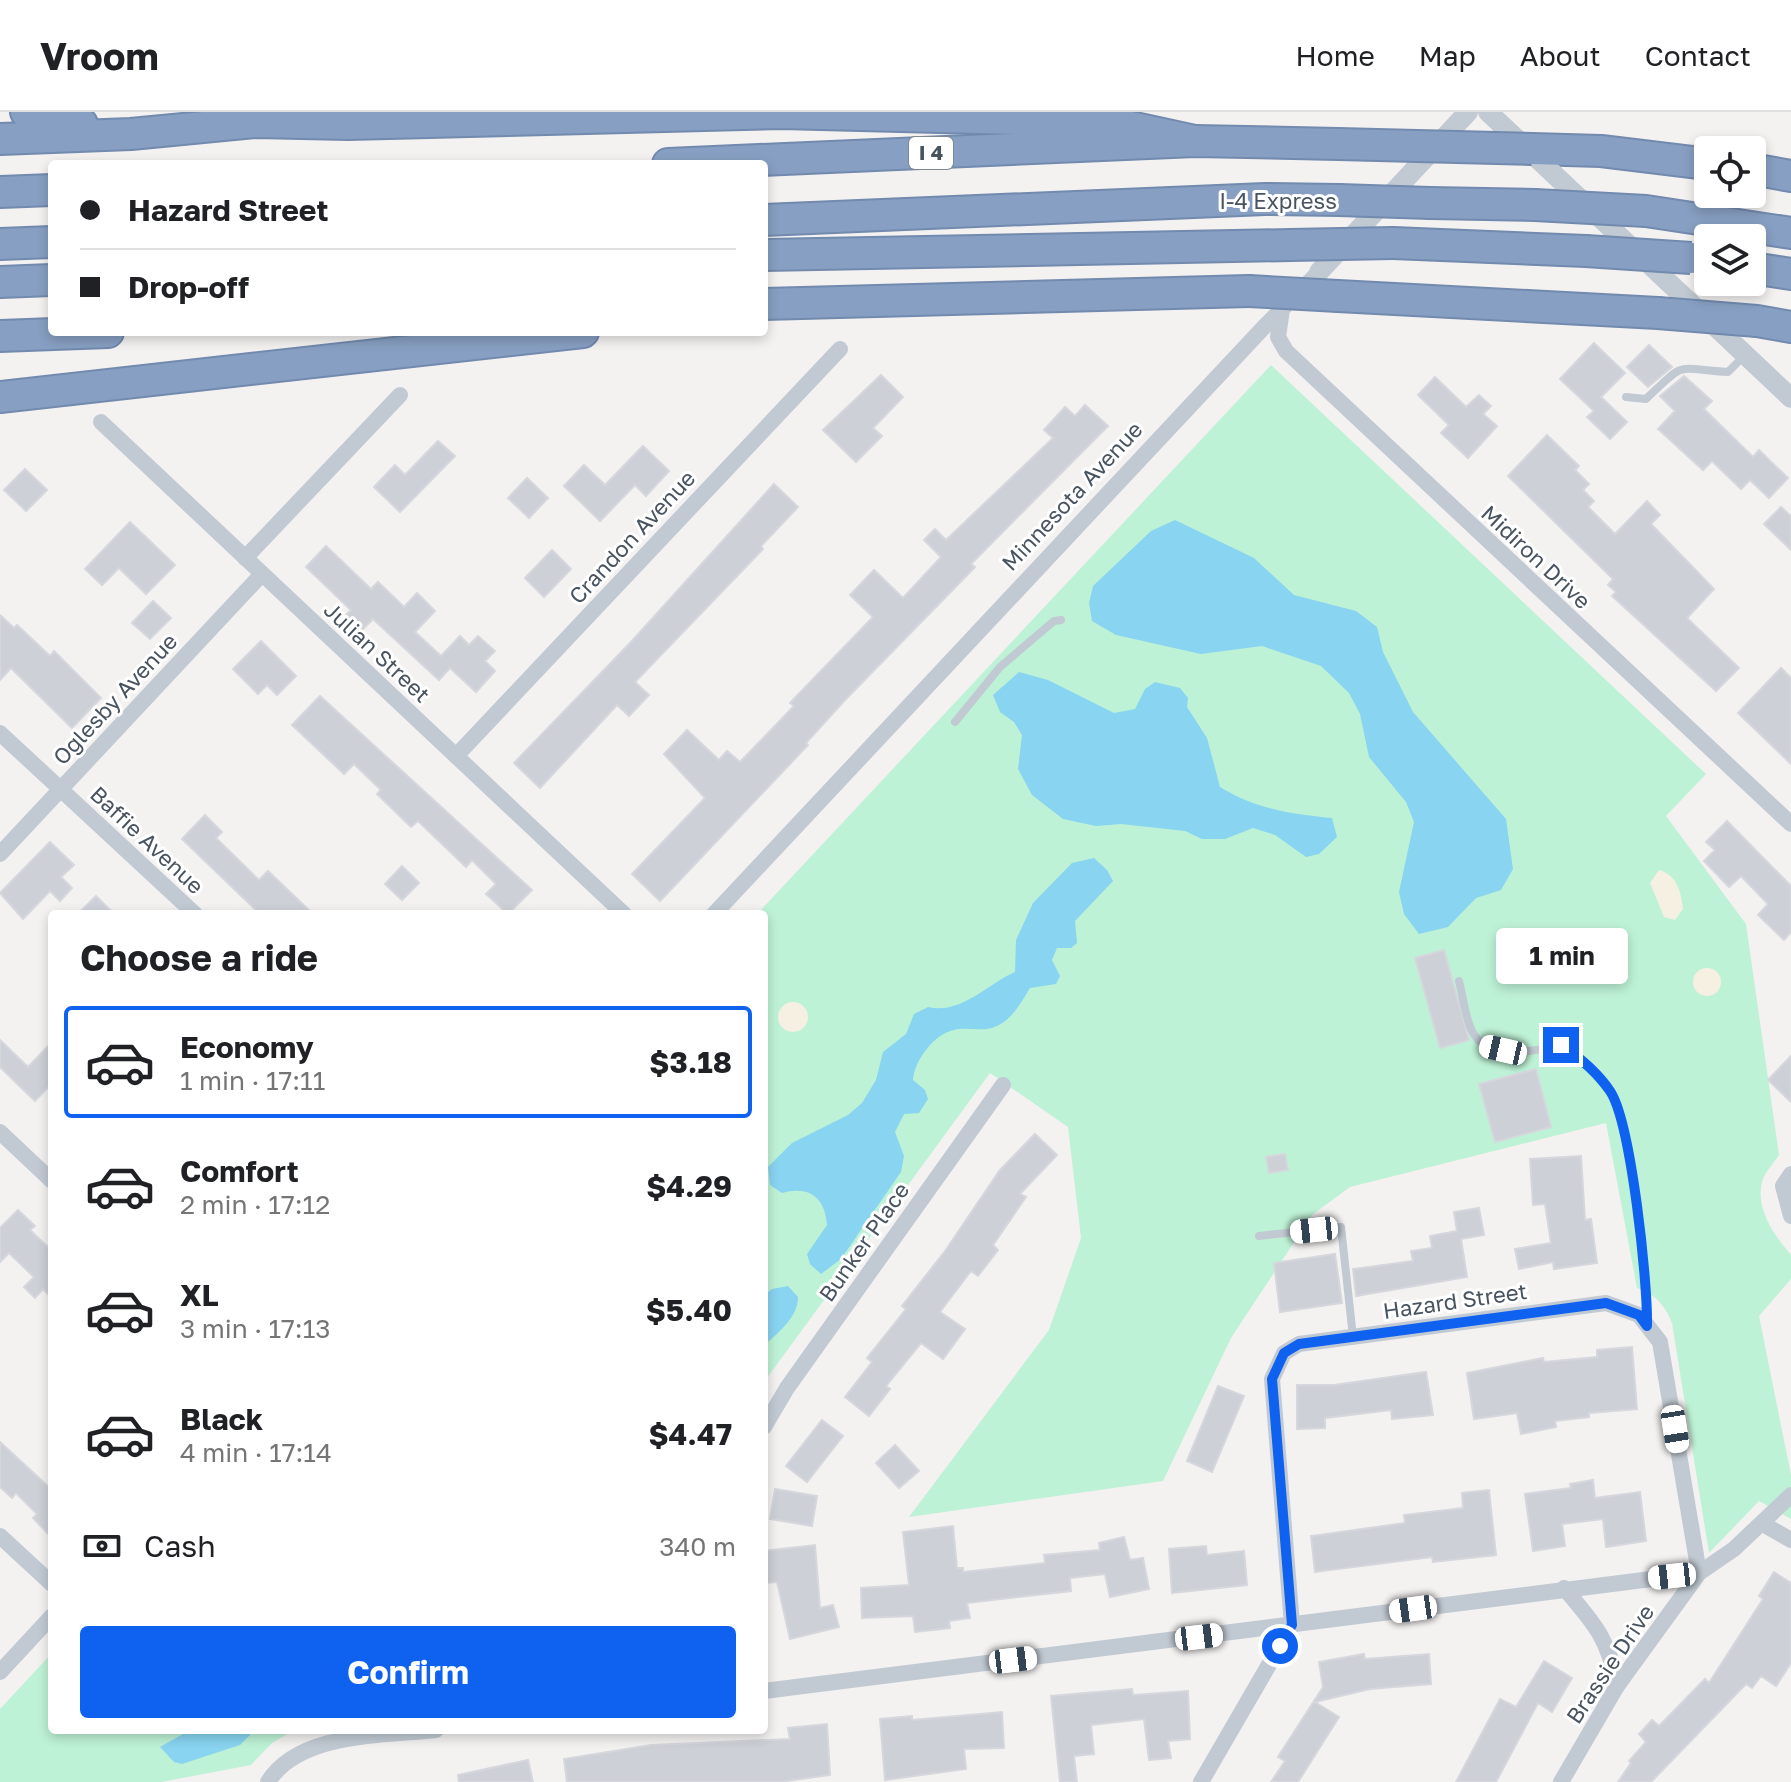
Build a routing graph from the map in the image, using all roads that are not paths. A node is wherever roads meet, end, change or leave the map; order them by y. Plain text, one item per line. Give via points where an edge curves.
1 (26, 112) edge
2 (1468, 112) edge
3 (1488, 112) edge
4 (131, 134) junction
5 (0, 139) edge
6 (1195, 141) junction
7 (760, 160) edge
8 (1694, 162) edge
9 (1766, 172) edge
10 (1791, 176) edge
11 (48, 190) edge
12 (0, 192) edge
13 (768, 220) edge
14 (1791, 233) edge
15 (48, 242) edge
16 (0, 244) edge
17 (768, 255) edge
18 (1694, 259) edge
19 (1766, 270) edge
20 (1319, 272) joint
21 (1791, 274) edge
22 (48, 280) edge
23 (0, 282) edge
24 (768, 304) edge
25 (1282, 309) junction
26 (1791, 327) edge
27 (48, 334) edge
28 (0, 336) edge
29 (547, 336) edge
30 (840, 349) dead end
31 (1744, 355) junction
32 (400, 395) dead end
33 (0, 397) edge
34 (1626, 397) dead end
35 (1791, 398) edge
36 (101, 422) dead end
37 (245, 558) junction
38 (262, 574) junction
39 (1061, 620) dead end
40 (955, 722) dead end
41 (0, 733) edge
42 (456, 756) junction
43 (61, 790) junction
44 (1791, 824) edge
45 (0, 854) edge
46 (191, 910) edge
47 (620, 910) edge
48 (718, 910) edge
49 (1459, 981) dead end
50 (1003, 1085) dead end
51 (0, 1132) edge
52 (1791, 1174) edge
53 (48, 1177) edge
54 (1791, 1216) edge
55 (1259, 1236) dead end
56 (1647, 1326) junction
57 (1353, 1337) junction
58 (768, 1420) edge
59 (1791, 1495) edge
60 (1763, 1524) junction
61 (0, 1536) edge
62 (1791, 1540) edge
63 (1699, 1573) junction
64 (48, 1580) edge
65 (1564, 1588) junction
66 (48, 1620) edge
67 (1292, 1625) junction
68 (0, 1672) edge
69 (1617, 1686) junction
70 (768, 1690) edge
71 (403, 1734) edge
72 (268, 1782) edge
73 (1201, 1782) edge
74 (1561, 1782) edge

1 - 4 highway
2 - 20 street, Minnesota Avenue
3 - 31 street
4 - 5 highway
4 - 6 highway via 256,122 781,113 1059,120 1121,125
6 - 7 highway, I 4
6 - 8 highway, I 4, bridge via 1601,151
9 - 10 highway
11 - 12 highway
13 - 14 highway, I-4 Express, bridge via 1265,199 1646,211
15 - 16 highway
17 - 18 highway, I-4 Express, bridge via 1393,243
19 - 21 highway
20 - 25 street, Minnesota Avenue
22 - 23 highway
24 - 26 highway, bridge via 1249,291 1658,313
25 - 44 street, Midiron Drive via 1278,337 1322,388
25 - 48 street, Minnesota Avenue
27 - 28 highway
29 - 33 highway
30 - 42 street, Crandon Avenue
31 - 34 lane via 1728,372 1691,365 1677,369 1646,399
31 - 35 street
32 - 37 street
36 - 37 street, Julian Street
37 - 38 street, Julian Street
38 - 42 street, Julian Street
38 - 43 street, Oglesby Avenue
39 - 40 lane via 1000,667
41 - 43 street, Baffie Avenue
42 - 47 street, Julian Street
43 - 45 street, Oglesby Avenue
43 - 46 street, Baffie Avenue
49 - 56 lane via 1472,1032 1486,1046 1521,1054 1561,1045 1610,1092 1620,1115 1642,1248
50 - 58 street, Bunker Place
51 - 53 street
52 - 54 street via 1783,1186
55 - 57 lane via 1341,1227
56 - 57 street, Hazard Street via 1639,1315 1606,1303
56 - 63 street via 1660,1342
57 - 67 street, Hazard Street via 1299,1344 1284,1353 1272,1379
59 - 60 street
60 - 62 street
60 - 63 street
61 - 64 street
63 - 65 street
63 - 69 street, Brassie Drive
65 - 67 street
65 - 69 street via 1612,1653
66 - 68 street
67 - 70 street
67 - 73 street
69 - 74 street, Brassie Drive
71 - 72 street via 337,1742 301,1753

